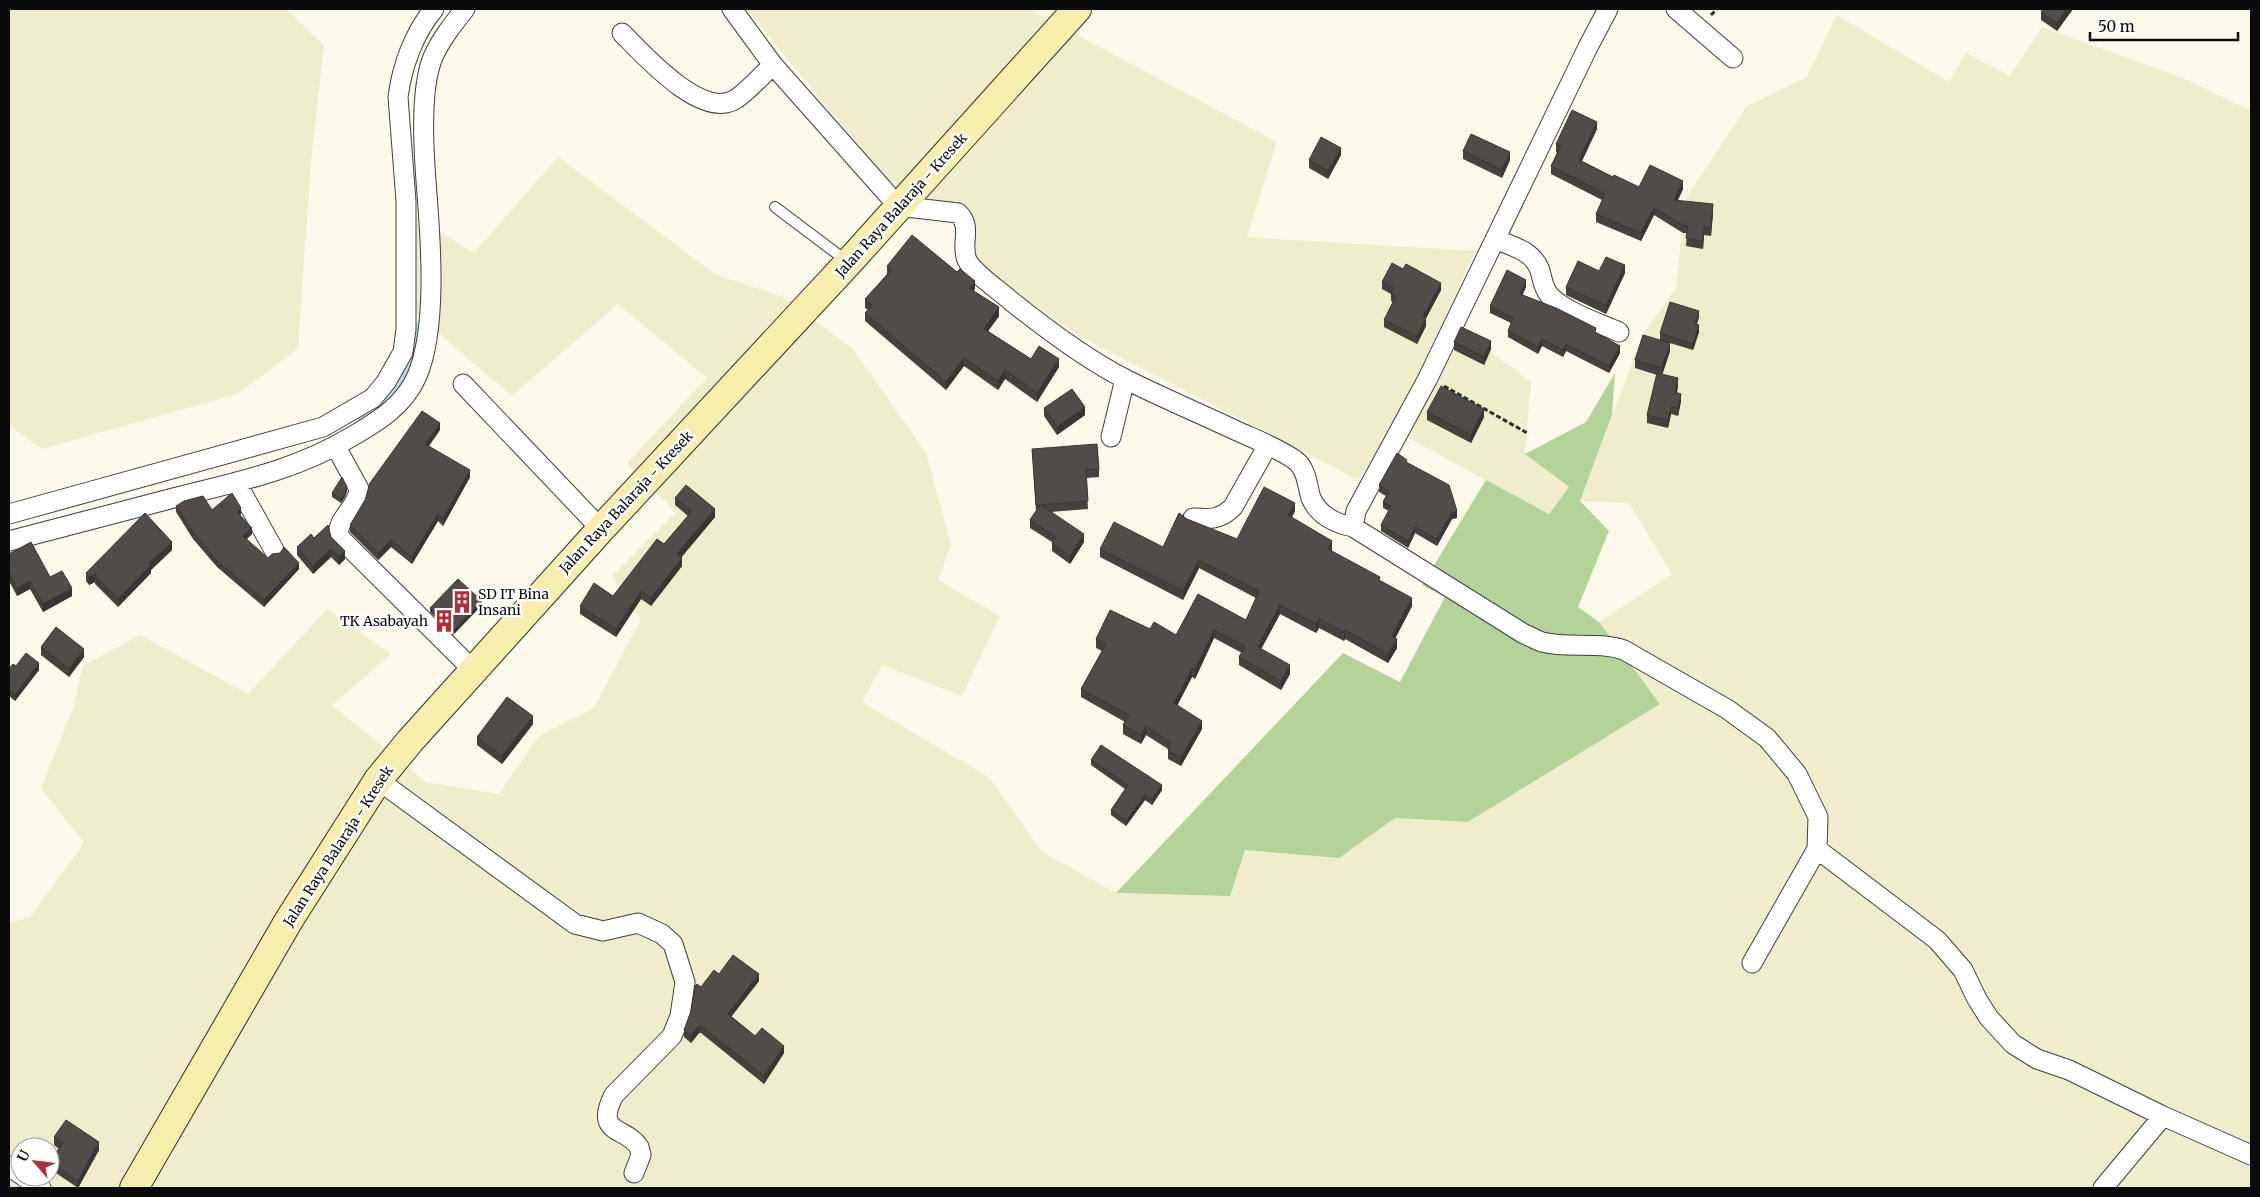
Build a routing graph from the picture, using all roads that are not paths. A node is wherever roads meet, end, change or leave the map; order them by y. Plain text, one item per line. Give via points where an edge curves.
1 (434, 9) edge
2 (465, 9) edge
3 (732, 9) edge
4 (1077, 9) edge
5 (1608, 9) edge
6 (1676, 9) edge
7 (622, 33) dead end
8 (1734, 58) dead end
9 (772, 65) junction
10 (898, 206) junction
11 (775, 208) dead end
12 (1495, 239) junction
13 (849, 262) junction
14 (1619, 332) dead end
15 (1125, 379) junction
16 (463, 384) dead end
17 (1111, 437) dead end
18 (1268, 445) junction
19 (336, 447) junction
20 (236, 482) junction
21 (9, 514) edge
22 (1193, 518) dead end
23 (1353, 527) junction
24 (601, 529) junction
25 (9, 541) edge
26 (274, 550) dead end
27 (473, 670) junction
28 (378, 780) junction
29 (1817, 849) junction
30 (1752, 963) dead end
31 (2163, 1116) junction
32 (2251, 1155) edge
33 (634, 1173) dead end
34 (134, 1188) edge
35 (2102, 1188) edge

1 - 21 street via 411,48 398,97 406,201 403,352 373,398 323,427
2 - 19 street via 443,38 427,77 426,179 432,253 428,323 417,376 388,414
3 - 9 street
4 - 10 street, Jalan Raya Balaraja - Kresek
5 - 12 street
6 - 8 street
7 - 9 street via 676,85 708,101 735,100
9 - 10 street
10 - 13 street, Jalan Raya Balaraja - Kresek
10 - 15 street via 958,213 966,230 966,258 973,268 1039,321
11 - 13 lane
12 - 14 street via 1528,252 1539,268 1542,283 1550,296
12 - 23 street via 1428,378 1356,512
13 - 24 street, Jalan Raya Balaraja - Kresek
15 - 17 street
15 - 18 street
16 - 24 street
18 - 22 street via 1233,507 1213,519
18 - 23 street via 1296,461 1304,472 1316,506 1338,524
19 - 20 street via 315,458
19 - 27 street via 359,489 354,504 339,527 339,537
20 - 25 street
20 - 26 street
23 - 29 street via 1524,634 1542,642 1608,645 1624,650 1727,709 1767,738 1797,774 1818,817
24 - 27 street, Jalan Raya Balaraja - Kresek
27 - 28 street, Jalan Raya Balaraja - Kresek
28 - 33 street via 575,924 603,932 638,923 662,934 673,944 686,982 677,1026 672,1036 614,1095 608,1107 609,1121 614,1128 640,1147 641,1155
28 - 34 street, Jalan Raya Balaraja - Kresek via 289,920
29 - 30 street
29 - 31 street via 1937,940 1963,970 1989,1018 2013,1044 2037,1059 2069,1070
31 - 32 street
31 - 35 street

